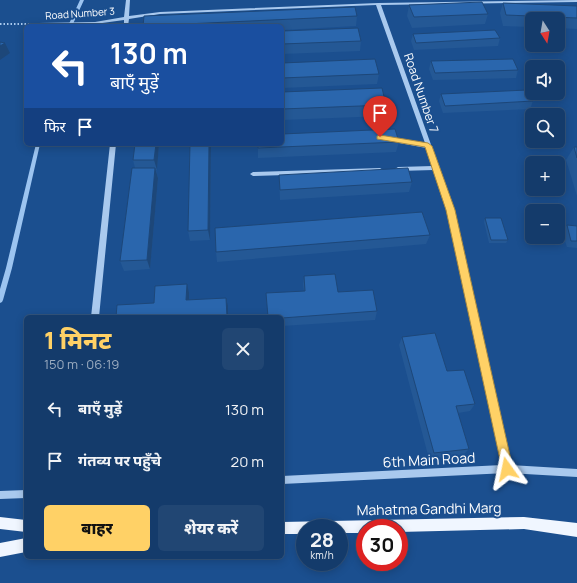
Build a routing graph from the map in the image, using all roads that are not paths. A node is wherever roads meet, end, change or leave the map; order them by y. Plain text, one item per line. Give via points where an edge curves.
1 (128, 0) edge
2 (316, 0) edge
3 (449, 1) edge
4 (481, 1) edge
5 (577, 1) edge
6 (378, 4) junction
7 (317, 7) junction
8 (127, 18) junction
9 (39, 24) road end
10 (126, 24) edge
11 (380, 137) edge
12 (114, 146) edge
13 (428, 146) junction
14 (436, 168) junction
15 (253, 174) dead end
16 (95, 315) edge
17 (507, 469) junction
18 (577, 473) edge
19 (284, 480) edge
20 (24, 494) edge
21 (0, 495) edge
22 (0, 523) edge
23 (24, 526) edge
24 (284, 528) edge
25 (577, 530) edge
26 (24, 545) edge
27 (0, 550) edge

1 - 8 street
2 - 7 street
3 - 4 street, Road Number 3
3 - 6 street, Road Number 3
4 - 5 street, Road Number 3
6 - 7 street, Road Number 3
6 - 13 street, Road Number 7
7 - 8 street, Road Number 3 via 160,13
8 - 9 street, Road Number 3
8 - 10 street
11 - 13 street
12 - 16 street
13 - 14 street, Road Number 7
14 - 15 street
14 - 17 street, Road Number 7 via 450,210
17 - 18 street, 6th Main Road
17 - 19 street, 6th Main Road
20 - 21 street
22 - 23 main road
24 - 25 main road, Mahatma Gandhi Marg via 524,523
26 - 27 main road

